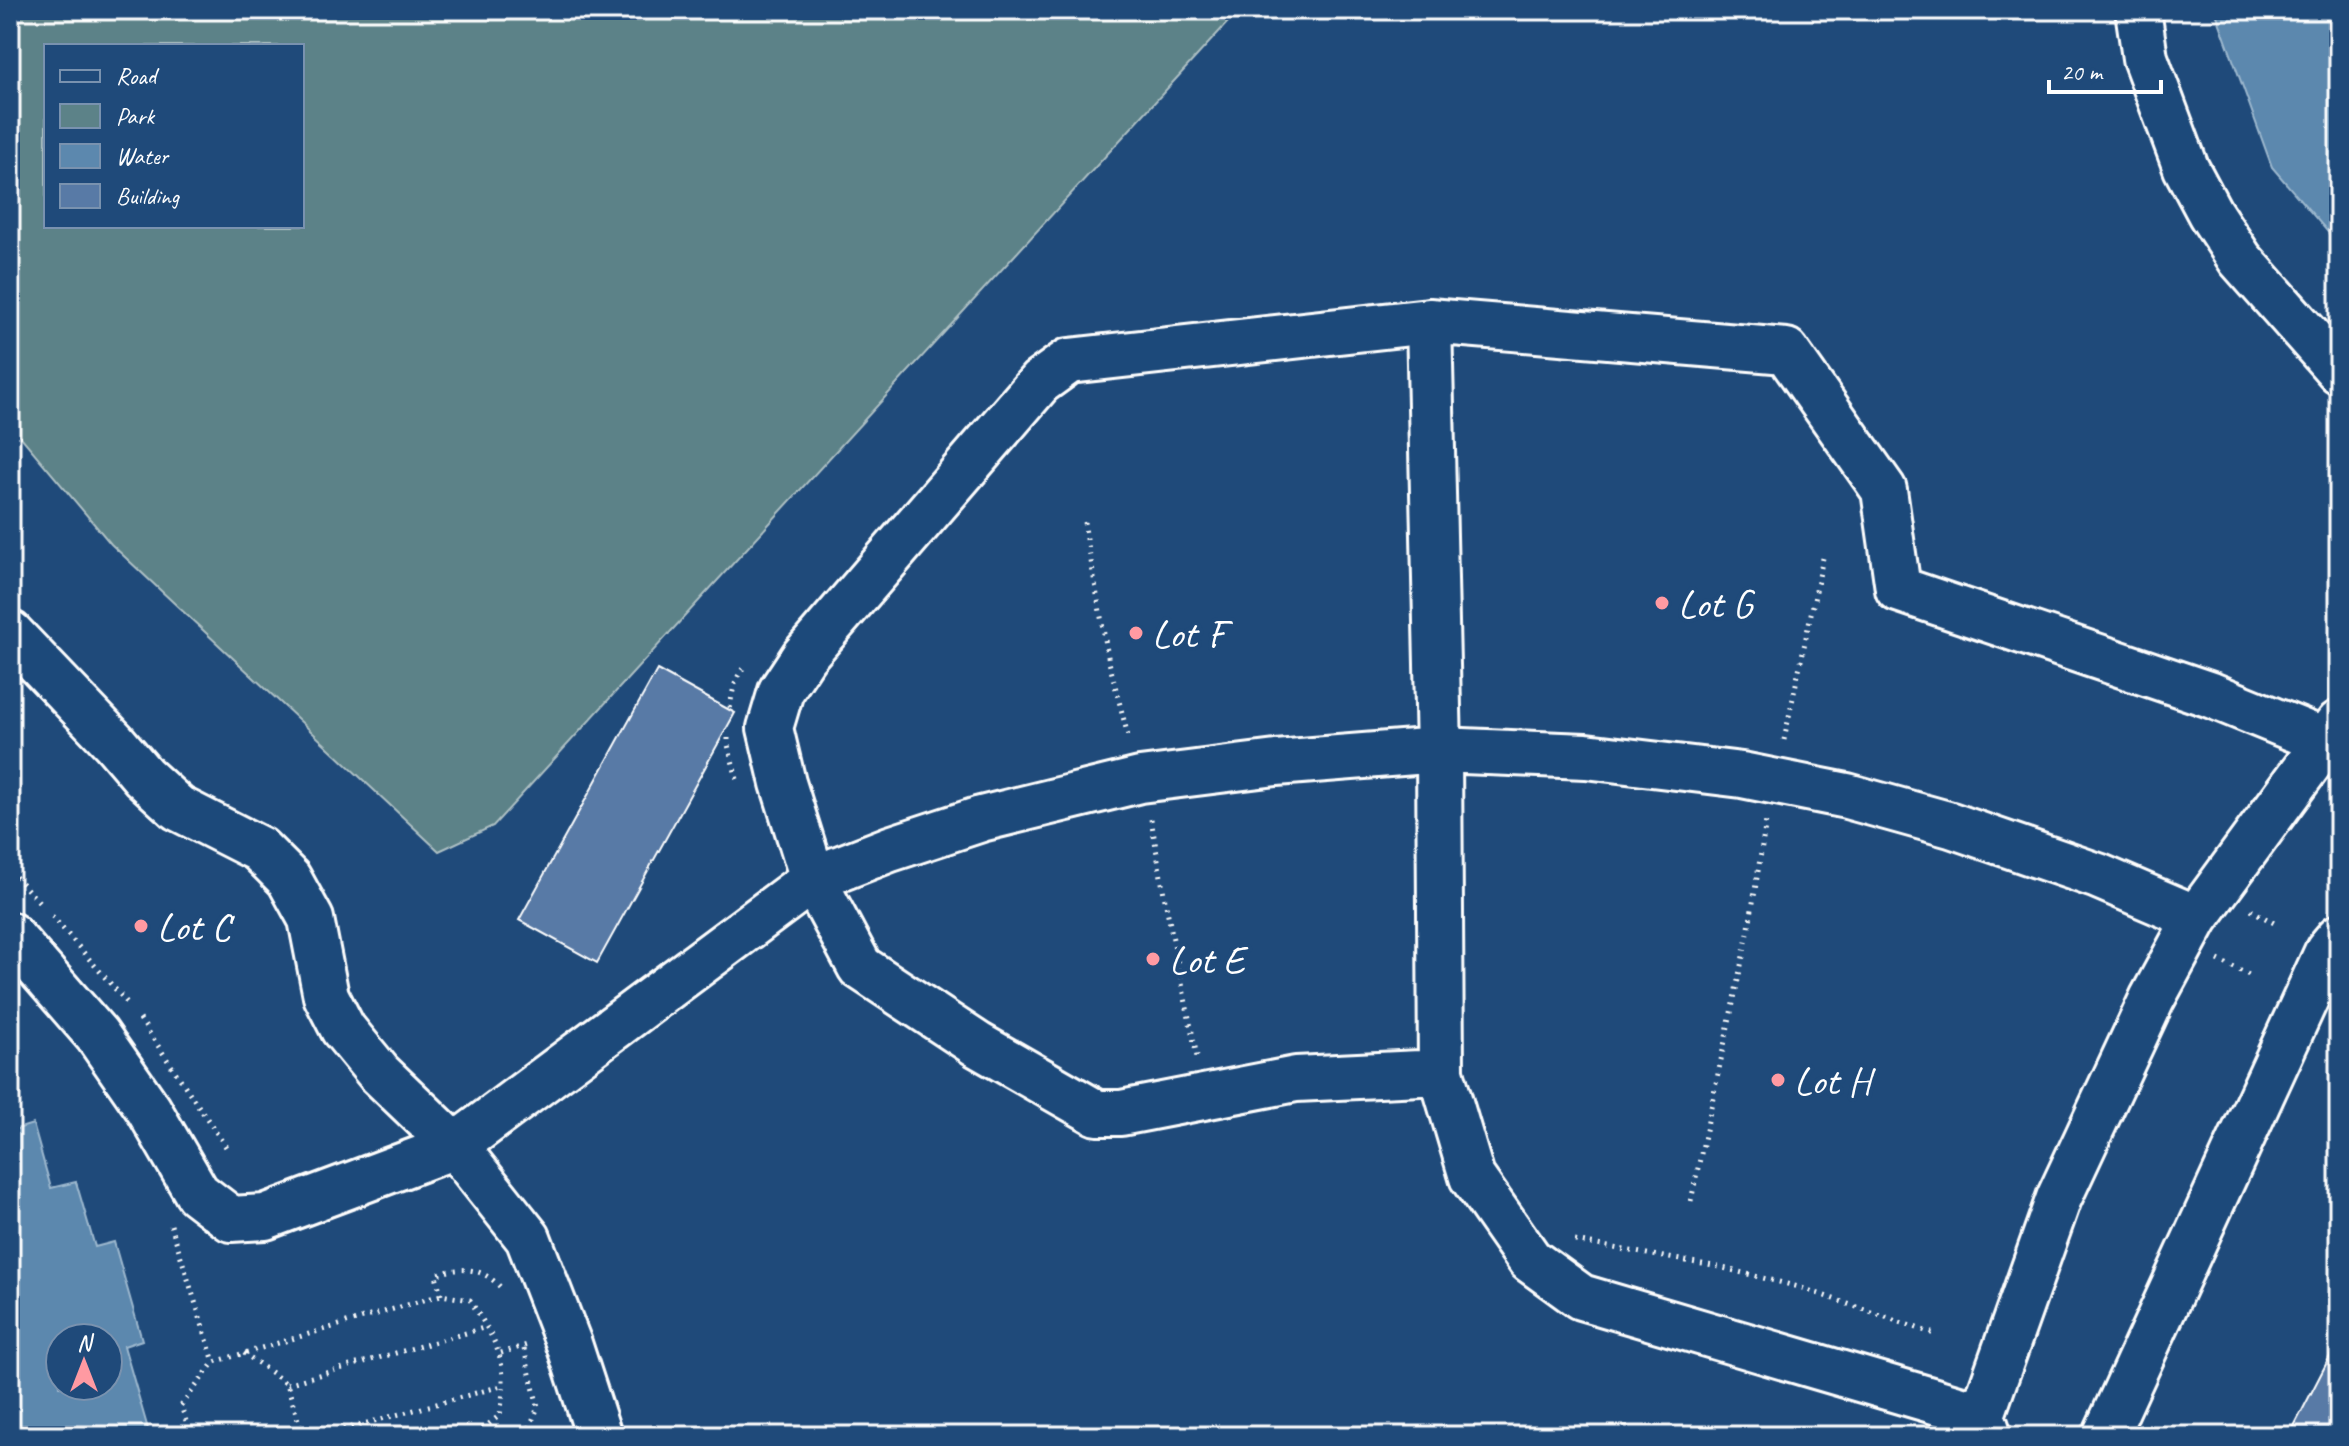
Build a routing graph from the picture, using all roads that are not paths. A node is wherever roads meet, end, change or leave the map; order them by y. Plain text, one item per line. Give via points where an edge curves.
1 (2138, 10) edge
2 (1429, 321) junction
3 (2339, 371) edge
4 (10, 633) edge
5 (2334, 736) edge
6 (1439, 750) junction
7 (813, 879) junction
8 (2196, 918) junction
9 (10, 935) edge
10 (2339, 937) edge
11 (1441, 1072) junction
12 (455, 1146) junction
13 (1985, 1425) edge
14 (599, 1436) edge
15 (2105, 1436) edge

1 - 3 lane via 2145,58 2186,168 2210,213 2240,259
2 - 5 lane via 1786,351 1884,490 1898,589
2 - 6 lane
2 - 7 lane via 1069,361 1040,382 804,656 781,691 770,728
4 - 12 lane via 178,808 259,849 289,879 311,919 326,996 343,1029 379,1073
5 - 8 lane
6 - 7 lane via 1276,763 1143,807 981,819
6 - 8 lane via 1586,756 1742,775 1847,796 2098,876
6 - 11 lane
7 - 11 lane via 860,967 978,1045 1097,1113 1121,1113 1296,1079
7 - 12 lane
8 - 13 lane via 2059,1198
9 - 12 lane via 97,1035 197,1193 231,1219 265,1217
10 - 15 lane via 2328,950
11 - 13 lane via 1472,1177 1530,1260 1581,1297
12 - 14 lane via 528,1238

